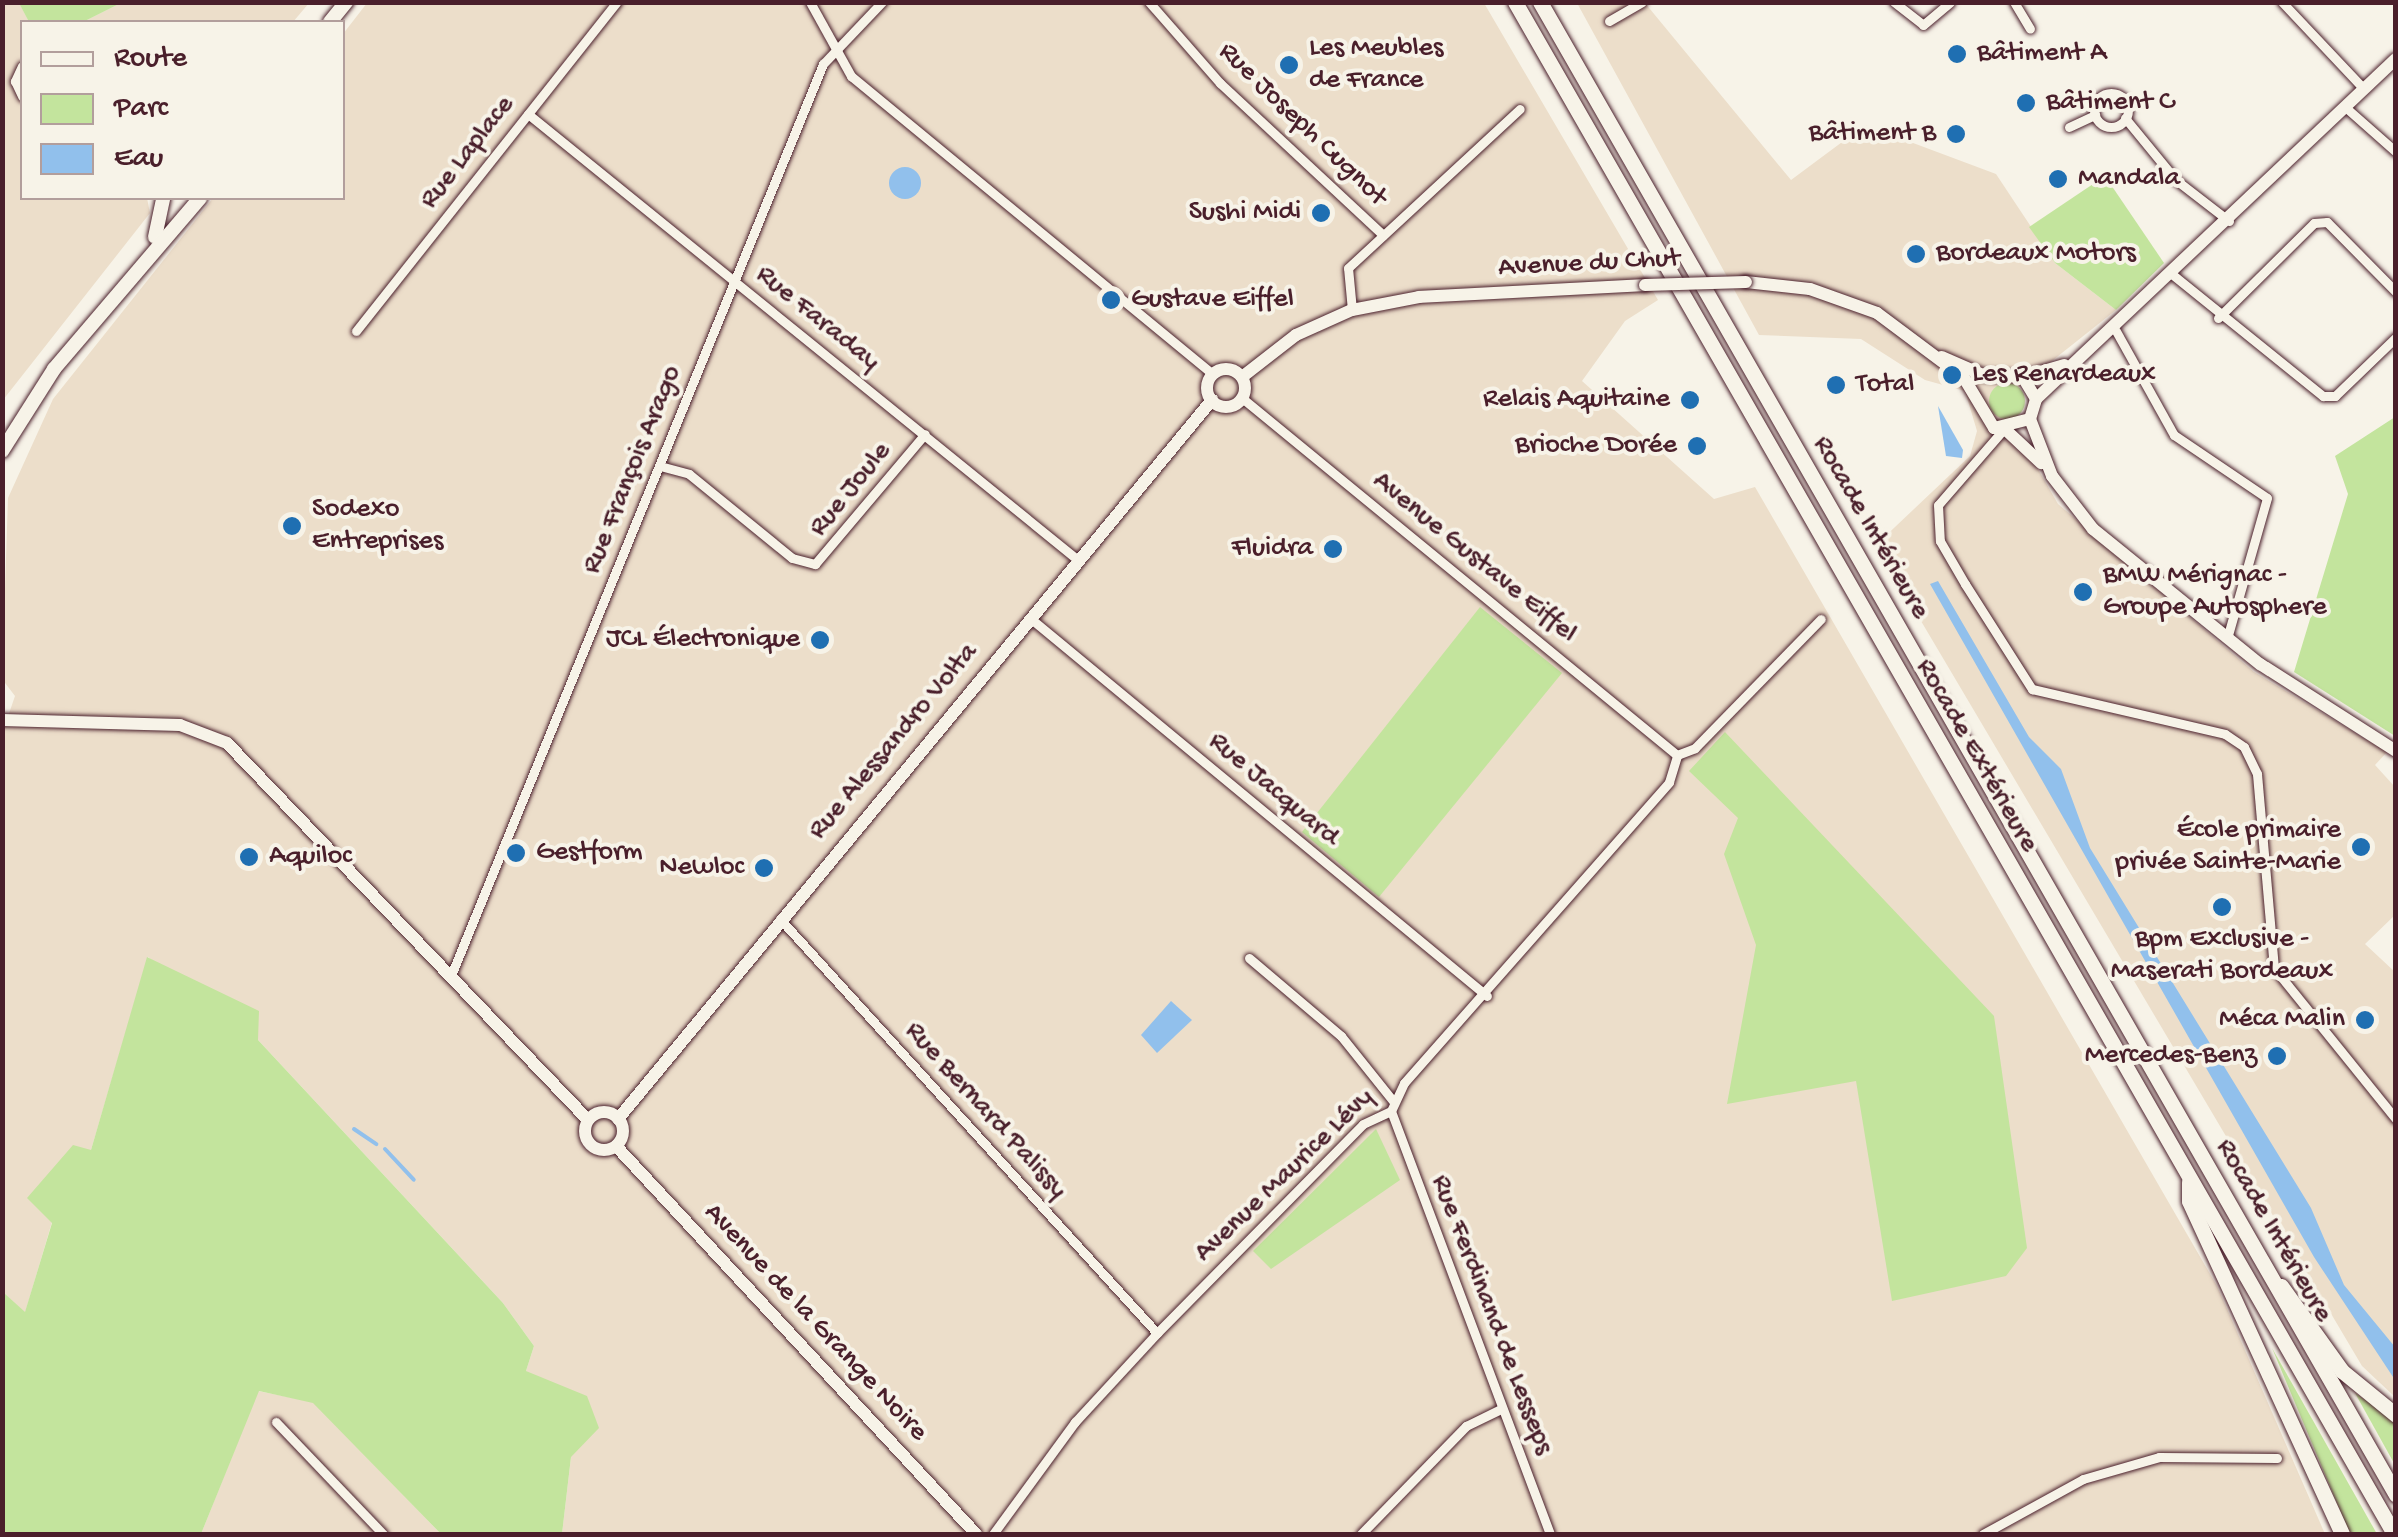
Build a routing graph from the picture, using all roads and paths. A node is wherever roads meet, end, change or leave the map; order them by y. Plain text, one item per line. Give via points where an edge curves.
1 (617, 2) edge
2 (810, 2) edge
3 (882, 2) edge
4 (1150, 2) edge
5 (1515, 2) edge
6 (1540, 2) edge
7 (1642, 2) edge
8 (1894, 2) edge
9 (1950, 2) edge
10 (2014, 2) edge
11 (2282, 2) edge
12 (1609, 22) dead end
13 (2030, 30) dead end
14 (831, 53) junction
15 (2396, 58) edge
16 (20, 70) edge
17 (15, 81) junction
18 (2, 84) edge
19 (2363, 88) junction
20 (20, 92) edge
21 (2344, 106) junction
22 (1520, 109) dead end
23 (528, 114) junction
24 (2094, 115) junction
25 (2125, 118) junction
26 (2068, 127) dead end
27 (2396, 152) edge
28 (198, 200) edge
29 (164, 202) edge
30 (186, 216) junction
31 (2230, 220) junction
32 (1383, 235) junction
33 (141, 259) junction
34 (2174, 275) junction
35 (735, 282) junction
36 (2396, 292) edge
37 (1352, 310) junction
38 (2218, 318) junction
39 (356, 331) dead end
40 (2116, 331) junction
41 (2396, 337) edge
42 (1942, 357) junction
43 (2076, 360) junction
44 (1213, 374) junction
45 (1997, 374) junction
46 (1242, 377) junction
47 (2023, 377) junction
48 (1242, 398) junction
49 (2036, 399) junction
50 (1212, 400) junction
51 (1978, 401) junction
52 (2030, 420) junction
53 (1986, 422) junction
54 (2005, 431) junction
55 (925, 434) junction
56 (1991, 445) junction
57 (2, 450) edge
58 (660, 466) junction
59 (2052, 476) junction
60 (1078, 560) junction
61 (1030, 618) junction
62 (1821, 619) dead end
63 (2228, 638) junction
64 (2, 707) edge
65 (19, 715) junction
66 (2350, 719) junction
67 (2, 720) edge
68 (2396, 742) edge
69 (2396, 751) edge
70 (1677, 755) junction
71 (780, 919) junction
72 (1249, 958) dead end
73 (452, 973) junction
74 (1487, 996) junction
75 (1392, 1106) junction
76 (618, 1119) junction
77 (2396, 1119) edge
78 (588, 1120) junction
79 (616, 1146) junction
80 (2189, 1178) junction
81 (2270, 1276) junction
82 (1158, 1333) junction
83 (1501, 1408) junction
84 (2396, 1415) edge
85 (276, 1422) dead end
86 (2278, 1458) dead end
87 (2396, 1495) edge
88 (383, 1534) edge
89 (976, 1534) edge
90 (993, 1534) edge
91 (1361, 1534) edge
92 (1550, 1534) edge
93 (1982, 1534) edge
94 (2342, 1534) edge
95 (2394, 1534) edge

1 - 23 street, Rue Laplace
2 - 14 street
3 - 14 street, Rue François Arago
4 - 32 street, Rue Joseph Cugnot via 1220,83
5 - 80 highway, Rocade Extérieure
6 - 81 highway, Rocade Intérieure
7 - 12 street
8 - 9 street via 1923,26
10 - 13 street
11 - 19 street
14 - 35 street, Rue François Arago
14 - 44 street
15 - 19 street
16 - 17 street
17 - 18 street
17 - 20 street
19 - 21 street
21 - 27 street
21 - 31 street
22 - 32 street
23 - 35 street, Rue Faraday
23 - 39 street, Rue Laplace
24 - 25 street via 2112,127
24 - 25 street via 2097,99 2112,92 2126,102
24 - 26 street
25 - 31 street via 2176,180
28 - 30 main road
29 - 30 main road
29 - 33 main road
30 - 33 main road
31 - 34 street
32 - 37 street via 1348,268
33 - 57 main road
34 - 38 street
34 - 40 street
35 - 55 street, Rue Faraday
35 - 58 street, Rue François Arago
36 - 38 street via 2327,222 2314,223
37 - 42 street, Avenue du Chut, bridge via 1419,297 1746,282 1860,305
37 - 46 street, Avenue du Chut via 1296,335
38 - 41 street via 2323,396 2335,396
40 - 43 street
40 - 63 street via 2174,435 2268,498
42 - 45 street, Avenue du Chut
42 - 51 street, Avenue du Chut
43 - 47 street
43 - 49 street
44 - 46 street
44 - 50 street
45 - 47 street
45 - 51 street
46 - 48 street
47 - 49 street
48 - 50 street
48 - 70 street, Avenue Gustave Eiffel
49 - 52 street
50 - 60 street, Rue Alessandro Volta
51 - 53 street
52 - 54 street
52 - 59 street
53 - 54 street
53 - 56 street
54 - 56 street
54 - 59 street
55 - 58 street, Rue Joule via 815,564 792,558 690,474
55 - 60 street, Rue Faraday
56 - 77 street via 1941,499 1936,528 2010,663 2050,696 2216,732 2244,747 2257,774 2274,968
58 - 73 street, Rue François Arago
59 - 63 street via 2092,529
60 - 61 street, Rue Alessandro Volta
61 - 71 street, Rue Alessandro Volta
61 - 74 street, Rue Jacquard
62 - 70 street via 1695,748
63 - 66 street
64 - 65 street
65 - 67 street
65 - 73 street via 180,725 227,743
66 - 68 street
66 - 69 street
70 - 74 street, Avenue Maurice Lévy via 1669,782
71 - 76 street, Rue Alessandro Volta
71 - 82 street, Rue Bernard Palissy
72 - 75 street, Rue Ferdinand de Lesseps via 1341,1036
73 - 78 street
74 - 75 street, Avenue Maurice Lévy
75 - 82 street, Avenue Maurice Lévy via 1364,1124
75 - 83 street, Rue Ferdinand de Lesseps
76 - 78 street via 603,1112
76 - 79 street
78 - 79 street, Avenue de la Grange Noire via 593,1148
79 - 89 street, Avenue de la Grange Noire
80 - 94 highway via 2189,1202
80 - 95 highway, Rocade Extérieure
81 - 84 highway via 2342,1372
81 - 87 highway, Rocade Intérieure
82 - 90 street, Avenue Maurice Lévy via 1076,1422
83 - 91 street via 1466,1426
83 - 92 street, Rue Ferdinand de Lesseps
85 - 88 street
86 - 93 street via 2159,1457 2083,1479

